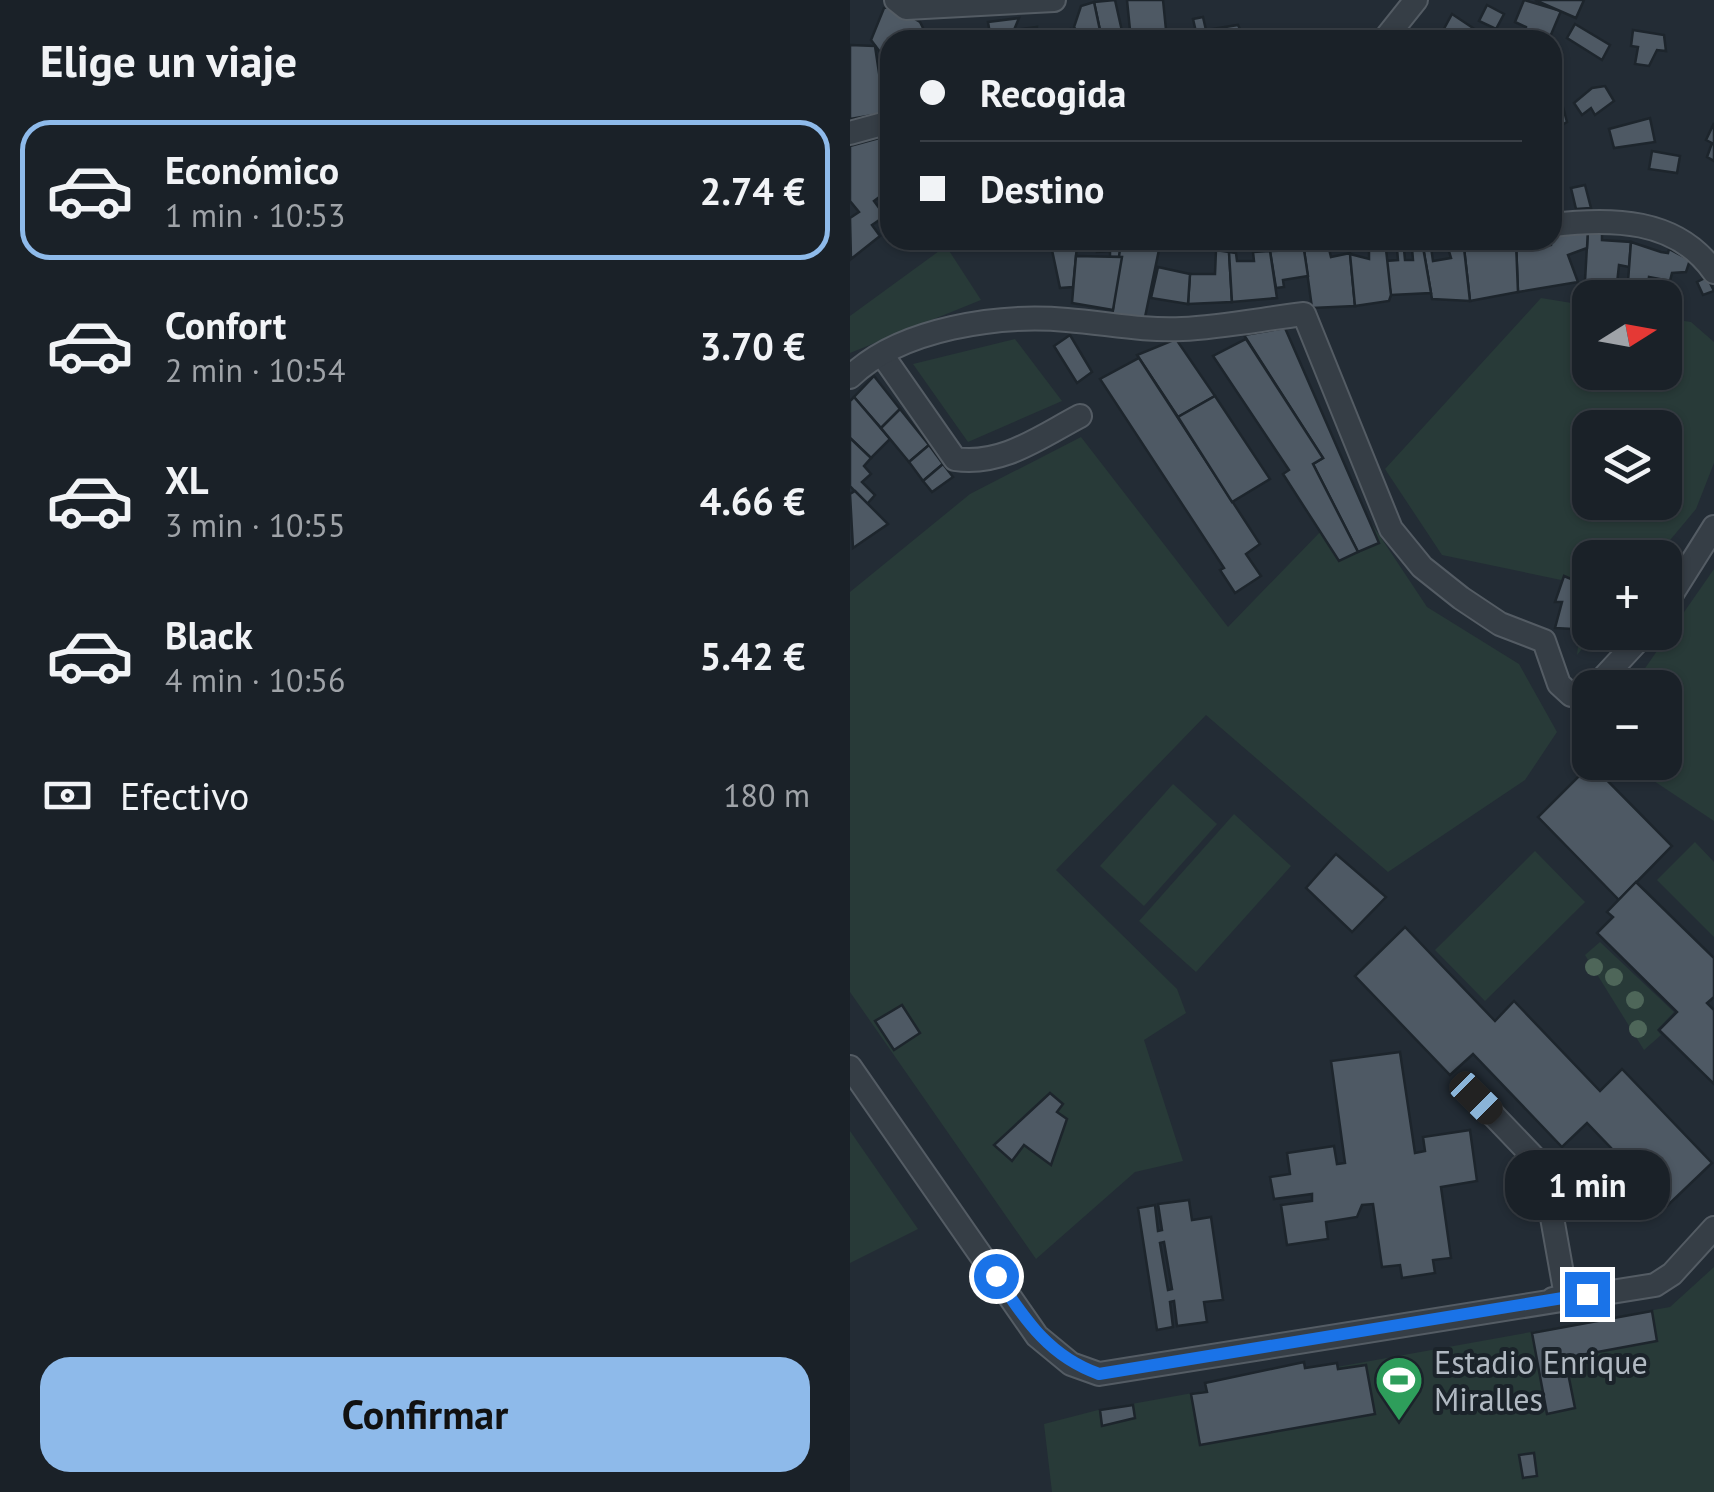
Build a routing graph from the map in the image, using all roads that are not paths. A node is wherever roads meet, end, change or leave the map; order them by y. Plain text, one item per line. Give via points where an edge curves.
1 (896, 0) edge
2 (1054, 0) edge
3 (1416, 0) edge
4 (1392, 30) edge
5 (880, 125) edge
6 (850, 133) edge
7 (1562, 225) edge
8 (1714, 272) edge
9 (883, 356) junction
10 (850, 378) edge
11 (1080, 416) dead end
12 (1714, 527) edge
13 (1682, 578) edge
14 (1629, 650) edge
15 (1610, 670) edge
16 (1572, 695) edge
17 (850, 1067) edge
18 (1476, 1098) dead end
19 (1714, 1228) edge
20 (1553, 1298) junction

1 - 2 street via 906,8
3 - 4 street
5 - 6 street
7 - 8 street via 1634,221 1685,244
9 - 10 street
9 - 11 street via 955,459 1004,456
9 - 16 street via 907,342 1022,320 1184,329 1304,314 1391,529 1460,598 1544,641 1559,684
12 - 13 street
14 - 15 street
17 - 20 street via 1037,1336 1071,1364 1099,1374
18 - 20 street via 1543,1166 1566,1296
19 - 20 street via 1655,1285

